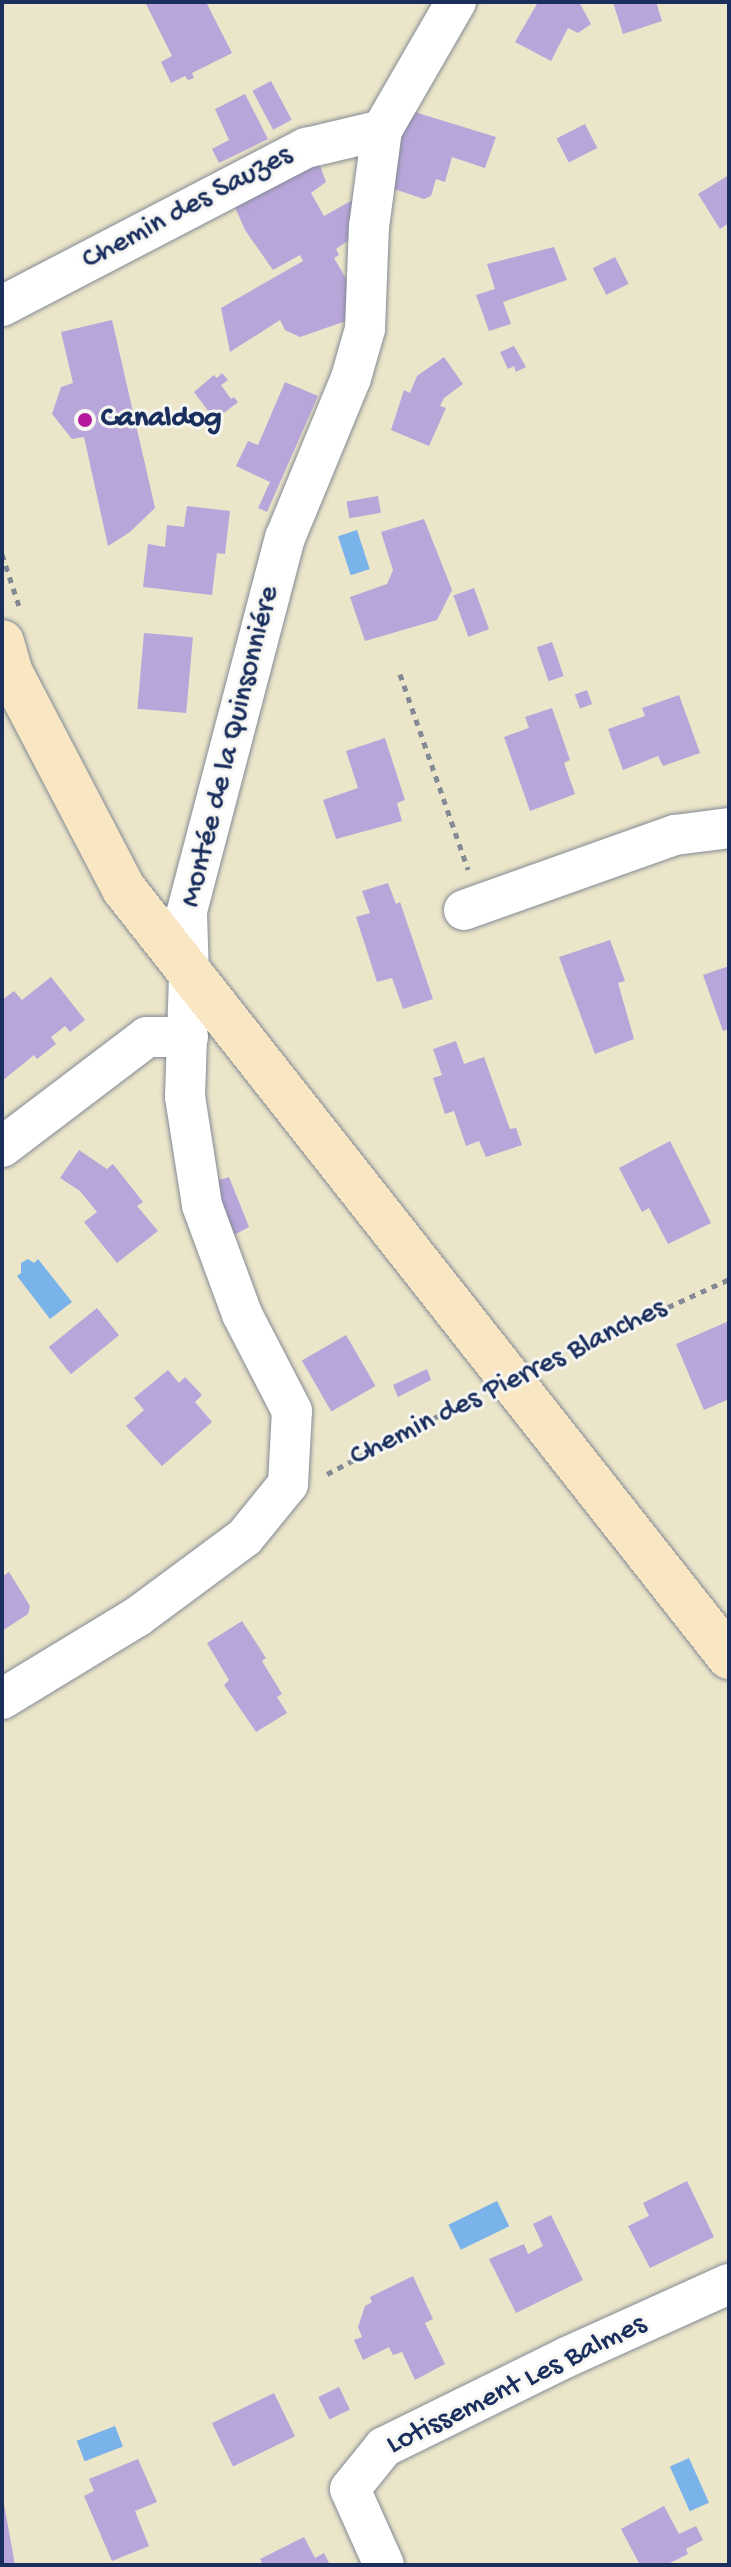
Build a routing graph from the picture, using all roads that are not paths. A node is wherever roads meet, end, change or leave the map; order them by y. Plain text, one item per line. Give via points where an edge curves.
1 (456, 2) edge
2 (382, 130) junction
3 (2, 306) edge
4 (2, 642) edge
5 (729, 828) edge
6 (472, 907) road end
7 (189, 976) junction
8 (188, 1037) junction
9 (2, 1147) edge
10 (729, 1657) edge
11 (2, 1699) edge
12 (729, 2284) edge
13 (384, 2565) edge

1 - 2 street, Montée de la Quinsonniére
2 - 3 street, Chemin des Sauzes via 306,148
2 - 7 street, Montée de la Quinsonniére via 369,227 365,329 351,378 285,538 190,892
4 - 7 main road via 11,673 124,889
5 - 6 street via 675,835
7 - 8 street, Montée de la Quinsonniére
7 - 10 main road
8 - 9 street via 147,1037
8 - 11 street, Montée de la Quinsonniére via 185,1097 202,1205 242,1314 292,1411 288,1484 245,1537 137,1617
12 - 13 street, Lotissement Les Balmes via 384,2447 350,2489

